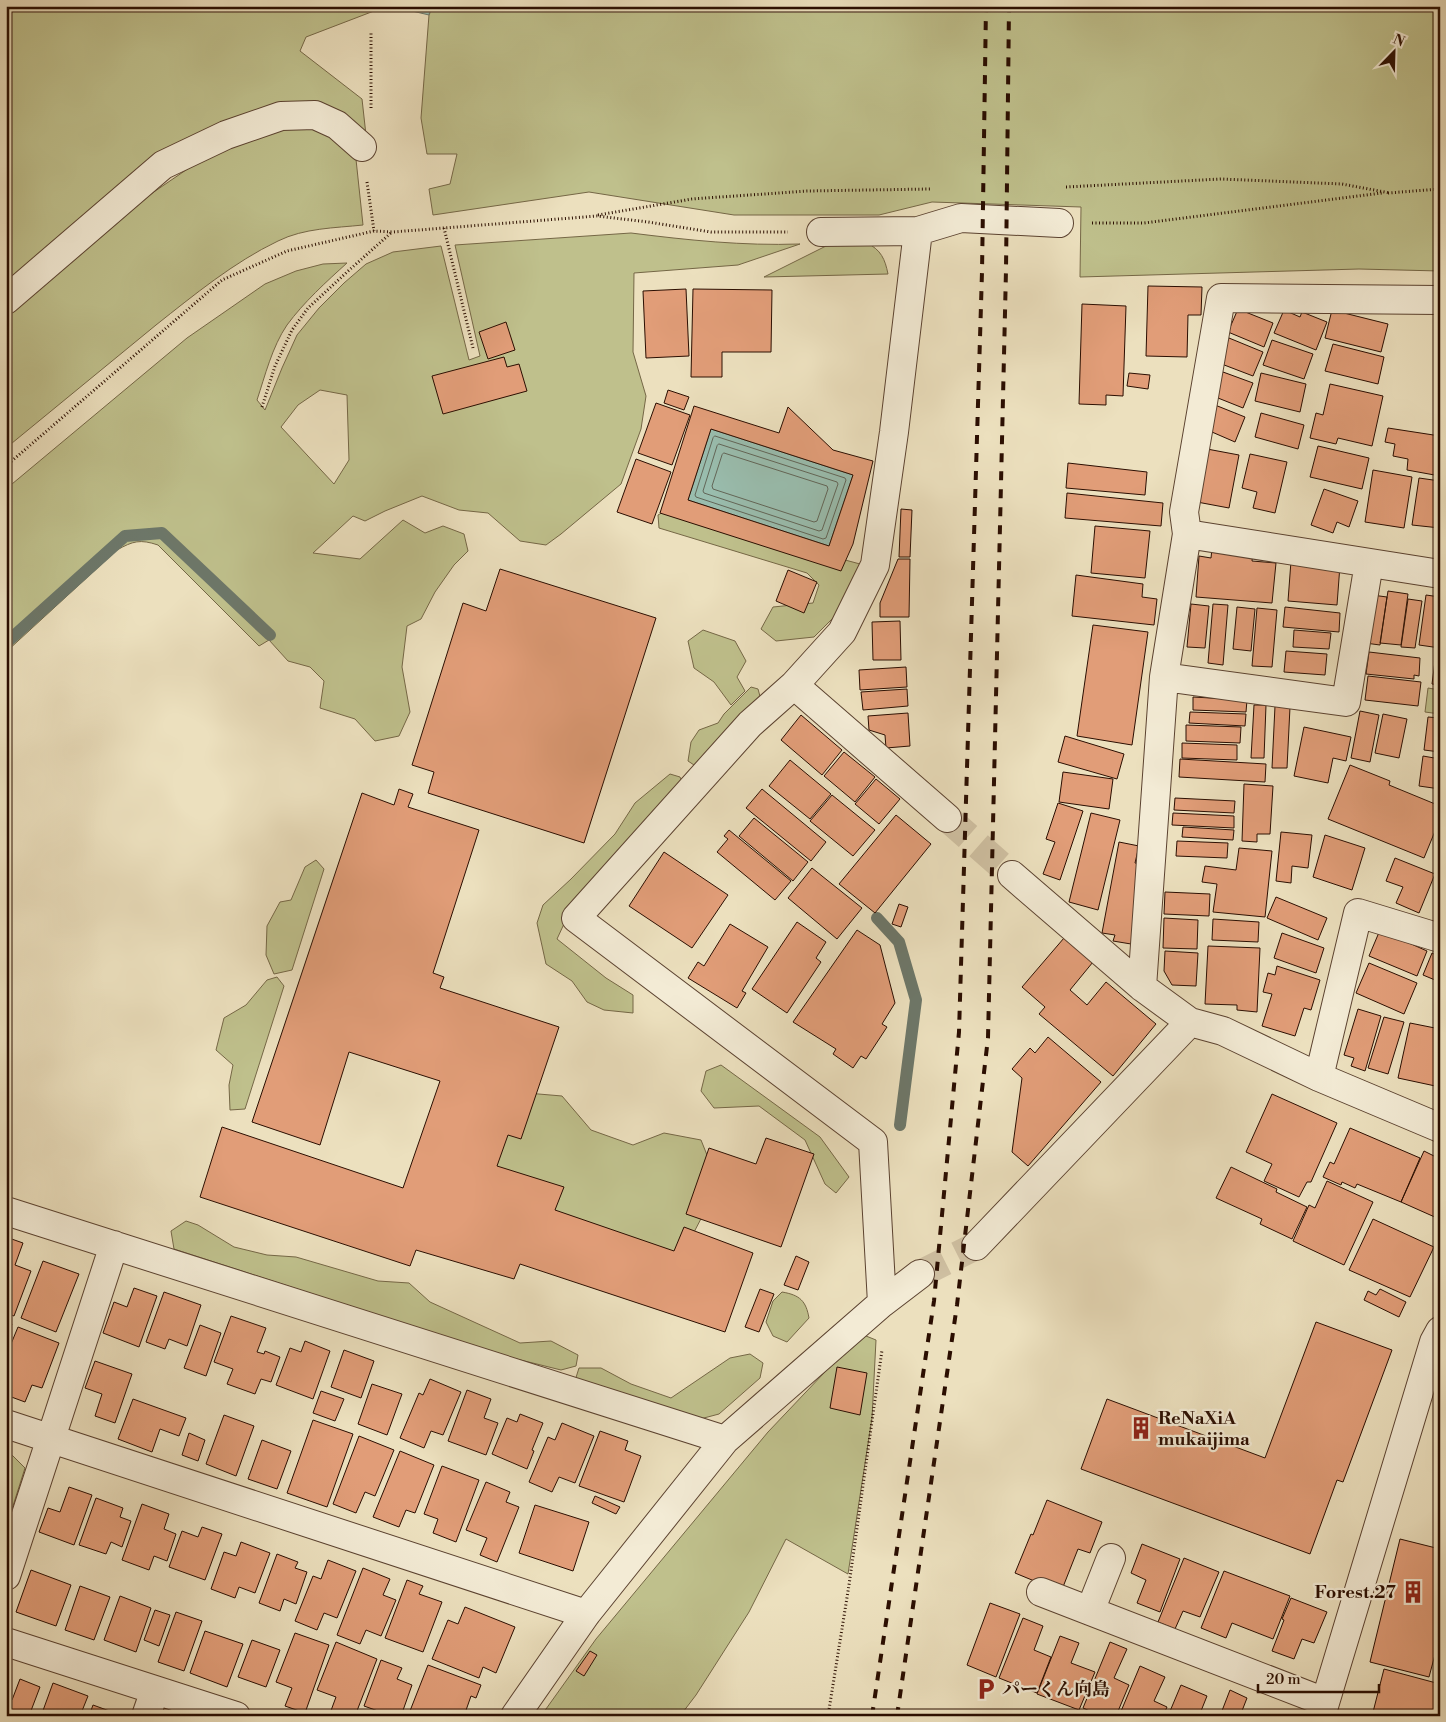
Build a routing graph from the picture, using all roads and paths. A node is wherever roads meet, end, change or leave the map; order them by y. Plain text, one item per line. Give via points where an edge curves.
1 (371, 31) dead end
2 (370, 97) dead end
3 (362, 147) joint
4 (1440, 189) edge
5 (1059, 223) joint
6 (444, 228) junction
7 (918, 230) junction
8 (374, 231) junction
9 (393, 232) junction
10 (821, 232) joint
11 (6, 300) edge
12 (1440, 300) edge
13 (472, 348) dead end
14 (262, 406) dead end
15 (6, 466) edge
16 (1186, 534) junction
17 (1369, 563) junction
18 (1440, 574) edge
19 (1164, 677) junction
20 (794, 685) junction
21 (947, 818) tunnel mouth
22 (1012, 875) tunnel mouth
23 (1440, 938) edge
24 (1142, 988) junction
25 (1190, 1022) junction
26 (1319, 1077) junction
27 (1440, 1128) edge
28 (6, 1210) edge
29 (114, 1245) junction
30 (976, 1246) tunnel mouth
31 (920, 1274) tunnel mouth
32 (877, 1307) junction
33 (1440, 1331) edge
34 (6, 1424) edge
35 (51, 1439) junction
36 (725, 1440) junction
37 (1112, 1558) dead end
38 (6, 1576) edge
39 (1041, 1592) dead end
40 (1090, 1611) junction
41 (586, 1614) junction
42 (6, 1642) edge
43 (155, 1690) junction
44 (1323, 1709) edge
45 (146, 1716) edge
46 (236, 1716) edge
47 (515, 1716) edge
48 (828, 1716) edge

1 - 2 path
3 - 8 path
3 - 11 street via 337,125 315,115 281,116 226,136 163,165
4 - 5 path via 1376,193 1144,222
5 - 7 street via 962,218
6 - 9 path
6 - 10 path via 597,216 711,232
6 - 13 path
7 - 10 street
7 - 20 street via 875,565 842,632
8 - 9 path
8 - 15 path via 287,251 222,280
9 - 14 path via 308,308 292,330
12 - 16 street via 1221,298 1184,512
16 - 17 street
16 - 19 street
17 - 18 street
17 - 19 street via 1346,702
19 - 24 street
20 - 21 street
20 - 32 street via 750,724 576,918 873,1142
22 - 24 street
23 - 26 street via 1358,913
24 - 25 street
25 - 26 street via 1224,1032
25 - 30 street
26 - 27 street
28 - 29 street
29 - 35 street
29 - 36 street
31 - 32 street
32 - 36 street
32 - 48 path via 884,1335
33 - 44 street
34 - 35 street
35 - 38 street
35 - 41 street
36 - 41 street
37 - 40 street
39 - 40 street
40 - 44 street
41 - 47 street
42 - 43 street
43 - 45 street
43 - 46 street

